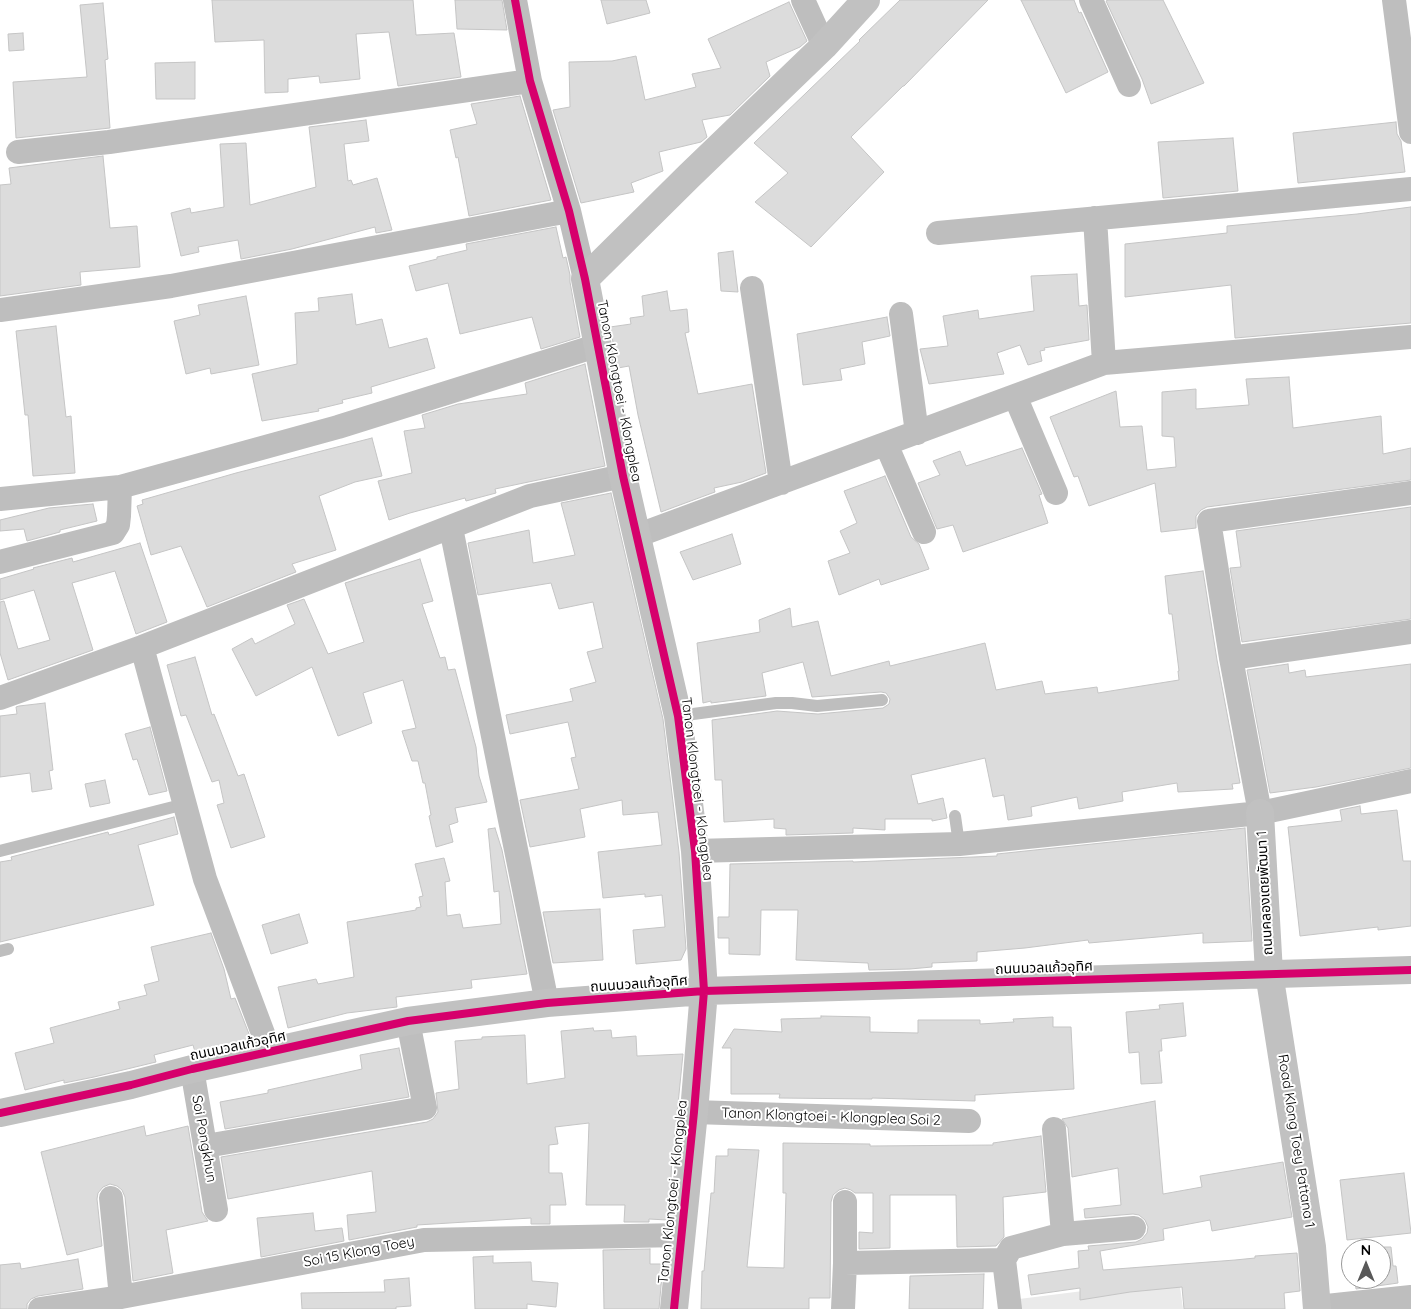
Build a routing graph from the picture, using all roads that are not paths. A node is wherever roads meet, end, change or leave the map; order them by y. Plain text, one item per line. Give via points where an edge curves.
1 (515, 0) edge
2 (803, 0) edge
3 (866, 0) edge
4 (1091, 0) edge
5 (1394, 0) edge
6 (824, 46) junction
7 (530, 80) junction
8 (1129, 85) dead end
9 (1411, 132) edge
10 (18, 152) dead end
11 (1411, 189) edge
12 (570, 211) junction
13 (1095, 218) junction
14 (938, 233) dead end
15 (584, 280) junction
16 (752, 288) dead end
17 (0, 310) edge
18 (902, 314) dead end
19 (1411, 337) edge
20 (596, 346) junction
21 (1104, 363) junction
22 (1015, 396) junction
23 (917, 432) junction
24 (886, 444) junction
25 (622, 476) junction
26 (781, 483) junction
27 (120, 487) junction
28 (1056, 493) dead end
29 (1411, 493) edge
30 (0, 499) edge
31 (451, 528) junction
32 (924, 532) dead end
33 (636, 536) junction
34 (0, 562) edge
35 (1411, 632) edge
36 (142, 647) junction
37 (1230, 658) junction
38 (0, 698) edge
39 (882, 700) dead end
40 (678, 716) junction
41 (1411, 781) edge
42 (185, 804) junction
43 (1260, 813) junction
44 (955, 816) dead end
45 (959, 844) junction
46 (0, 851) edge
47 (695, 851) junction
48 (1411, 970) edge
49 (1269, 973) junction
50 (704, 991) junction
51 (547, 1003) junction
52 (408, 1021) junction
53 (270, 1052) junction
54 (192, 1069) junction
55 (694, 1112) junction
56 (0, 1113) edge
57 (969, 1121) dead end
58 (1054, 1129) dead end
59 (206, 1146) junction
60 (111, 1198) dead end
61 (846, 1202) dead end
62 (216, 1210) dead end
63 (1134, 1228) dead end
64 (1063, 1234) junction
65 (681, 1235) junction
66 (1004, 1260) junction
67 (845, 1263) junction
68 (121, 1297) junction
69 (1411, 1297) edge
70 (1317, 1308) edge
71 (40, 1309) edge
72 (674, 1309) edge
73 (844, 1309) edge
74 (1010, 1309) edge

1 - 7 street
2 - 6 street
3 - 6 street
4 - 8 street
5 - 9 street
6 - 15 street
7 - 10 street via 109,142
7 - 12 street
11 - 13 street
12 - 15 street
12 - 17 street via 171,286
13 - 14 street
13 - 21 street
15 - 20 street, Tanon Klongtoei - Klongplea
16 - 26 street
18 - 23 street
19 - 21 street
20 - 25 street, Tanon Klongtoei - Klongplea
20 - 27 street via 338,427
21 - 22 street
22 - 23 street
22 - 28 street
23 - 24 street
24 - 26 street
24 - 32 street
25 - 31 street via 530,496
25 - 33 street, Tanon Klongtoei - Klongplea
26 - 33 street
27 - 30 street
27 - 34 street via 118,525 113,533
29 - 37 street via 1209,521
31 - 36 street
31 - 51 street
33 - 40 street, Tanon Klongtoei - Klongplea
35 - 37 street
36 - 38 street
36 - 42 street
37 - 43 street
39 - 40 lane via 817,706 776,703
40 - 47 street, Tanon Klongtoei - Klongplea
41 - 43 street
42 - 46 lane
42 - 53 street via 205,879
43 - 45 street
43 - 49 street, ถนนคลองเตยพัฒนา 1
44 - 45 lane
45 - 47 street
47 - 50 street, Tanon Klongtoei - Klongplea
48 - 49 street, ถนนนวลแก้วอุทิศ
49 - 50 street, ถนนนวลแก้วอุทิศ
49 - 70 street, Road Klong Toey Pattana 1 via 1312,1247
50 - 51 street, ถนนนวลแก้วอุทิศ
50 - 55 street, Tanon Klongtoei - Klongplea
51 - 52 street, ถนนนวลแก้วอุทิศ
52 - 53 street, ถนนนวลแก้วอุทิศ
52 - 59 street via 425,1108
53 - 54 street, ถนนนวลแก้วอุทิศ
54 - 56 street, ถนนนวลแก้วอุทิศ
54 - 59 street, Soi Pongkhun
55 - 57 street, Tanon Klongtoei - Klongplea Soi 2
55 - 65 street, Tanon Klongtoei - Klongplea
58 - 64 street
59 - 62 street, Soi Pongkhun
60 - 68 street
61 - 67 street
63 - 64 street
64 - 66 street via 1010,1248
65 - 68 street, Soi 15 Klong Toey via 424,1240
65 - 72 street, Tanon Klongtoei - Klongplea
66 - 67 street
66 - 74 street
67 - 73 street
68 - 71 street, Soi 15 Klong Toey
69 - 70 street

